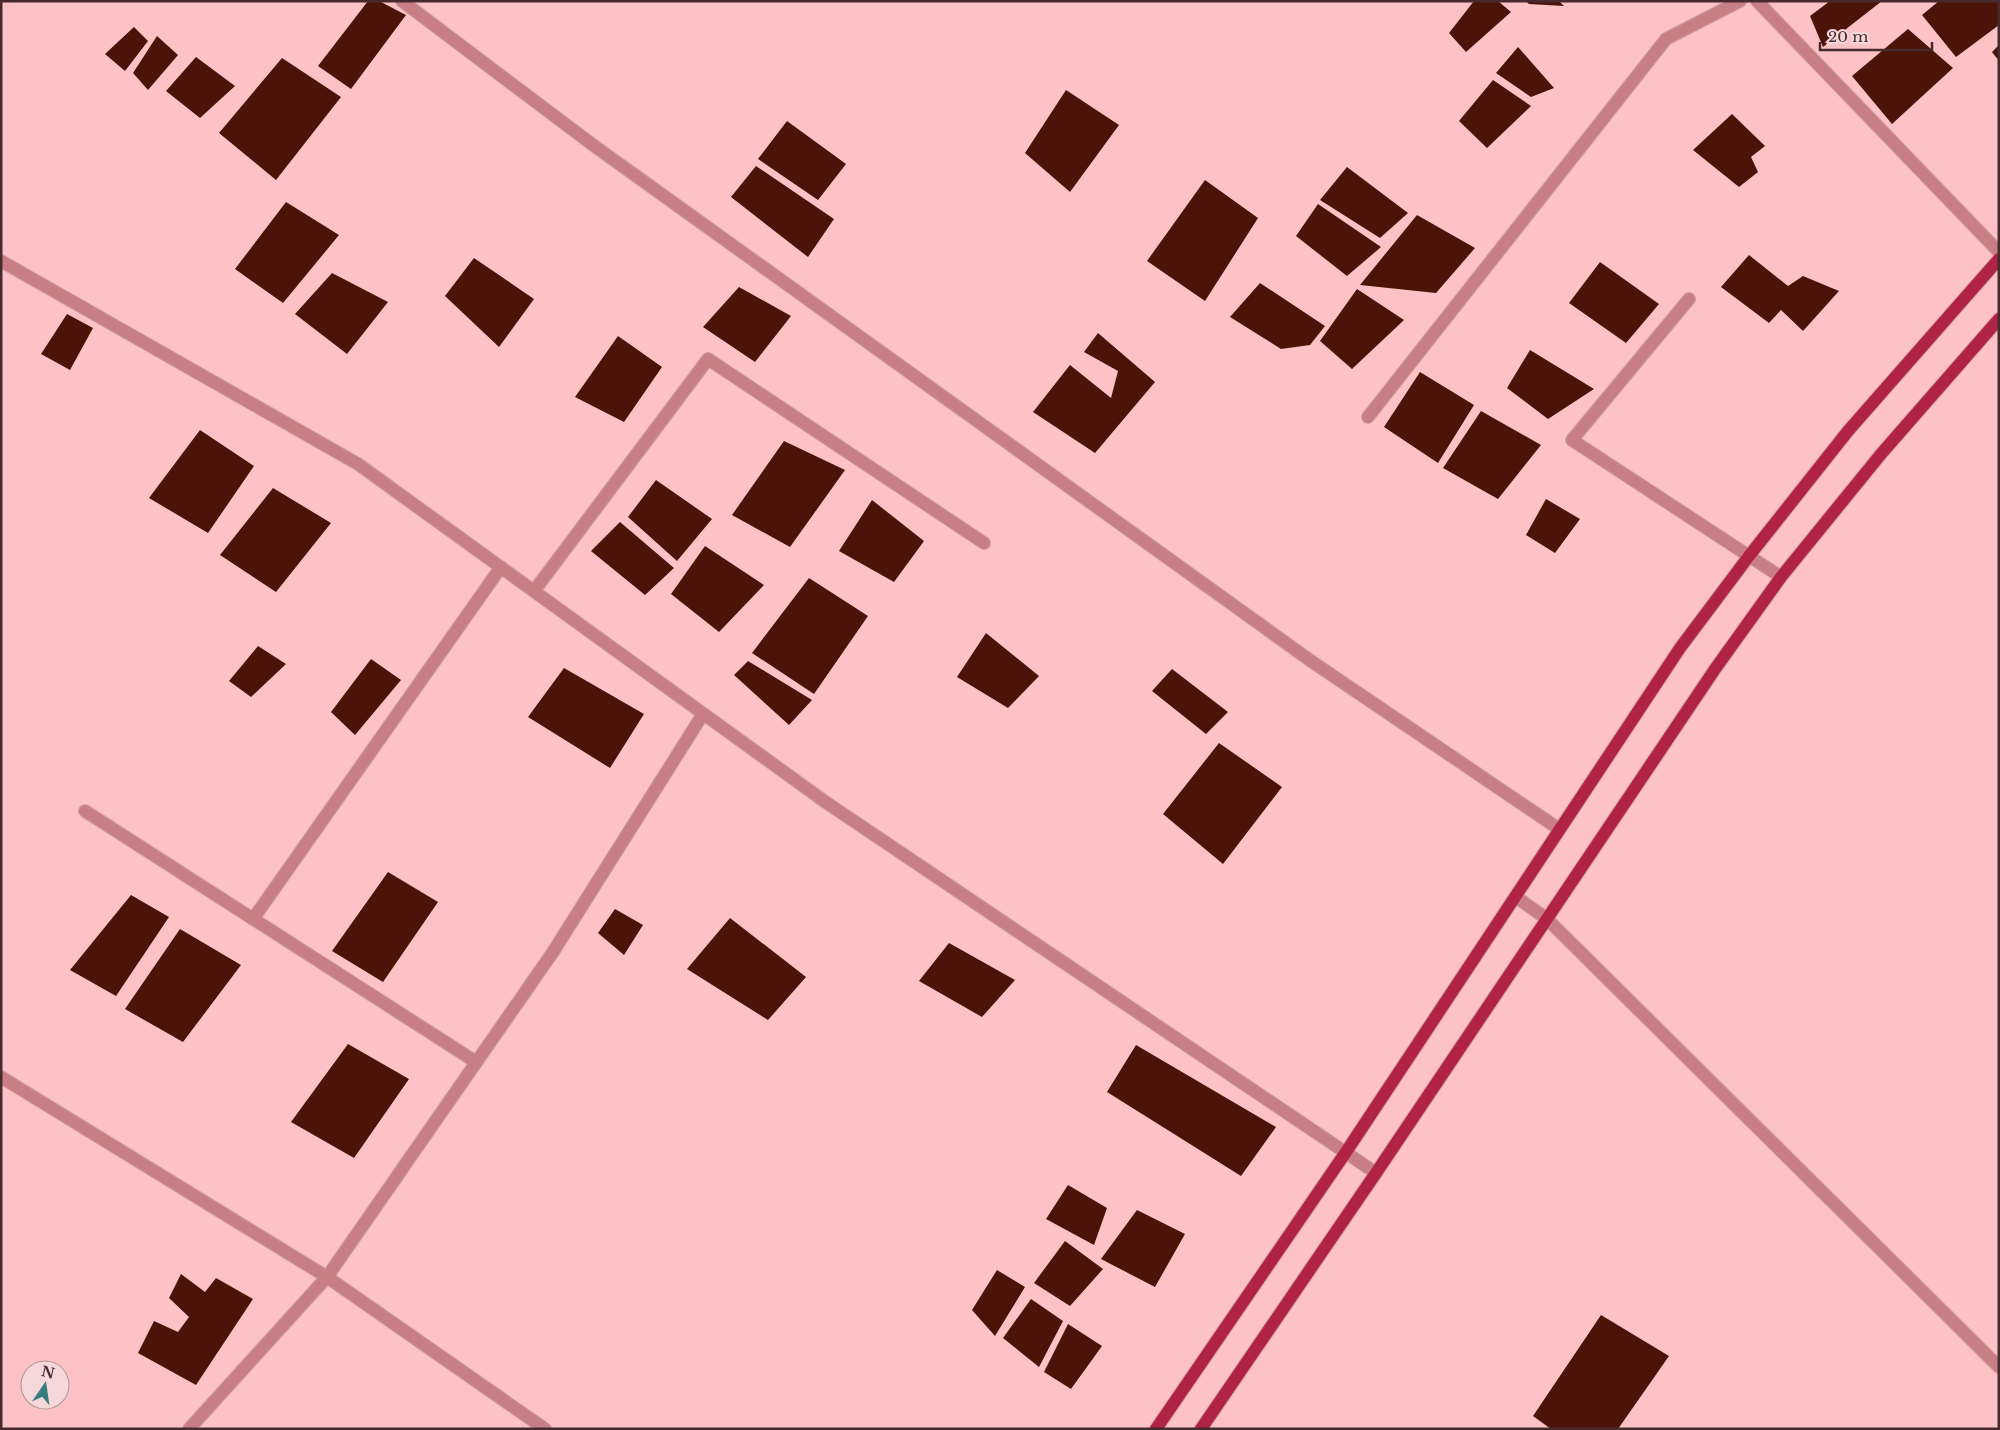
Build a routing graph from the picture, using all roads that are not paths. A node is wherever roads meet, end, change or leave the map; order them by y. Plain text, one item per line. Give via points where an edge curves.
1 (402, 1) edge
2 (1740, 1) edge
3 (1756, 1) edge
4 (1999, 252) edge
5 (1999, 259) edge
6 (1, 261) edge
7 (1689, 299) dead end
8 (1999, 319) edge
9 (1368, 417) dead end
10 (984, 543) dead end
11 (1748, 556) junction
12 (501, 567) junction
13 (1781, 577) junction
14 (534, 591) junction
15 (703, 714) junction
16 (85, 811) dead end
17 (1559, 829) junction
18 (1516, 897) junction
19 (253, 919) junction
20 (1547, 919) junction
21 (476, 1062) junction
22 (1, 1077) edge
23 (1346, 1152) junction
24 (1376, 1173) junction
25 (327, 1277) junction
26 (1999, 1368) edge
27 (189, 1429) edge
28 (545, 1429) edge
29 (1156, 1429) edge
30 (1201, 1429) edge

1 - 17 street via 601,150 1311,661
2 - 9 street via 1666,39
3 - 4 street
5 - 11 main road via 1848,431
6 - 12 street via 358,464
7 - 11 street via 1572,440
8 - 13 main road via 1881,454
10 - 14 street via 708,359
11 - 13 street
11 - 17 main road via 1680,648
12 - 14 street
12 - 19 street
13 - 20 main road via 1715,669
14 - 15 street
15 - 21 street via 553,952
15 - 23 street via 832,807
16 - 19 street
17 - 18 main road
18 - 20 street
18 - 23 main road
19 - 21 street
20 - 24 main road
20 - 26 street
21 - 25 street
22 - 25 street
23 - 24 street
23 - 29 main road
24 - 30 main road
25 - 27 street
25 - 28 street

